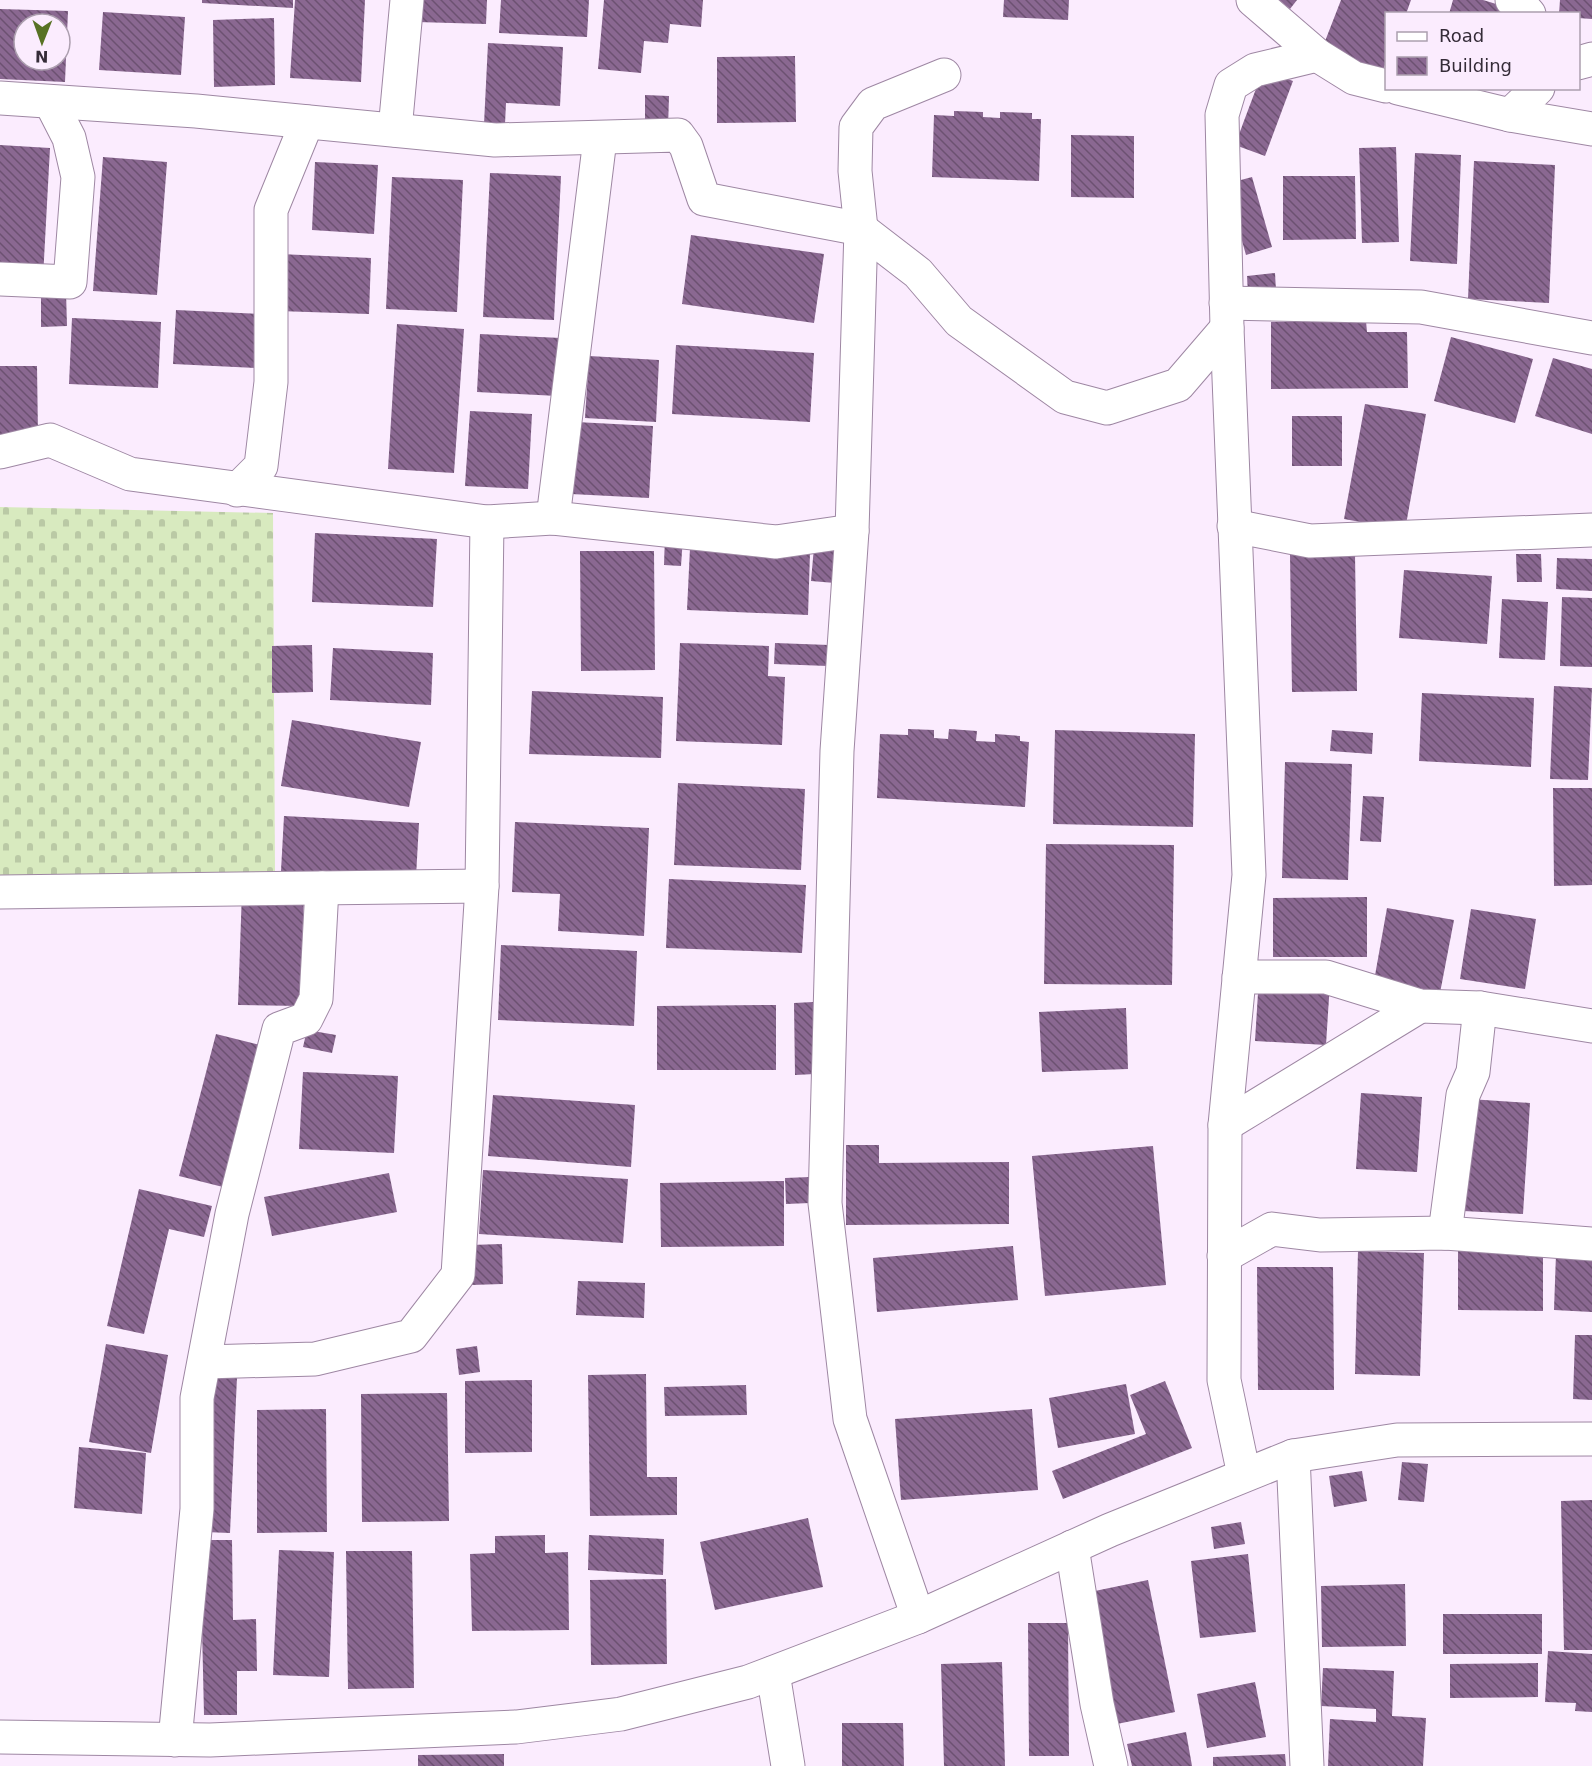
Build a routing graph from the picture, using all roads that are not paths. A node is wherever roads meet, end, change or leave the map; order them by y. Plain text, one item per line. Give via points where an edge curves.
1 (407, 0) edge
2 (1253, 0) edge
3 (1512, 0) edge
4 (1527, 12) edge
5 (1317, 56) junction
6 (944, 75) dead end
7 (1385, 86) edge
8 (1426, 90) edge
9 (1526, 97) edge
10 (0, 98) edge
11 (51, 103) junction
12 (307, 122) junction
13 (1592, 129) edge
14 (395, 130) junction
15 (600, 139) junction
16 (861, 228) junction
17 (0, 279) edge
18 (1226, 315) junction
19 (1592, 338) edge
20 (0, 452) edge
21 (237, 490) junction
22 (553, 518) junction
23 (487, 522) junction
24 (1234, 526) junction
25 (1592, 530) edge
26 (852, 531) junction
27 (482, 886) junction
28 (322, 888) junction
29 (0, 892) edge
30 (1239, 977) junction
31 (1420, 1006) junction
32 (1480, 1008) junction
33 (1592, 1026) edge
34 (1225, 1125) junction
35 (1445, 1233) junction
36 (1592, 1244) edge
37 (1224, 1256) junction
38 (205, 1362) junction
39 (1592, 1438) edge
40 (1293, 1456) junction
41 (1244, 1475) junction
42 (1072, 1547) junction
43 (918, 1617) junction
44 (773, 1673) junction
45 (0, 1737) edge
46 (175, 1740) junction
47 (40, 1752) edge
48 (788, 1766) edge
49 (1111, 1766) edge
50 (1307, 1766) edge

1 - 14 street
2 - 5 street
3 - 4 street
5 - 7 street via 1354,78
5 - 18 street via 1255,70 1231,85 1222,115
6 - 16 street via 873,104 856,127 855,171
8 - 9 street
9 - 13 street
10 - 11 street
11 - 12 street
11 - 17 street via 69,138 78,177 70,282
12 - 14 street
12 - 21 street via 271,210 271,382 261,466
14 - 15 street via 495,140
15 - 16 street via 678,135 686,146 704,199
15 - 22 street
16 - 18 street via 918,273 959,321 1065,397 1086,403 1107,408 1178,385
16 - 26 street
18 - 19 street via 1421,307
18 - 24 street
20 - 21 street via 50,440 130,474
21 - 23 street
22 - 23 street
22 - 26 street via 776,542
23 - 27 street
24 - 25 street via 1310,541
24 - 30 street via 1249,875
26 - 43 street via 837,751 825,1203 850,1419
27 - 28 street
27 - 38 street via 458,1275 411,1336 315,1359
28 - 29 street
28 - 38 street via 316,999 306,1019 279,1029 232,1215
30 - 31 street via 1326,977
30 - 34 street
31 - 32 street
31 - 34 street
32 - 33 street
32 - 35 street via 1473,1072 1463,1095
34 - 37 street
35 - 36 street
35 - 37 street via 1320,1235 1272,1229
37 - 41 street via 1224,1380
38 - 46 street via 197,1398 197,1509
39 - 40 street via 1396,1440
40 - 41 street
40 - 50 street
41 - 42 street
42 - 43 street
42 - 49 street
43 - 44 street
44 - 46 street via 621,1714 516,1727
44 - 48 street
45 - 47 street
46 - 47 street

